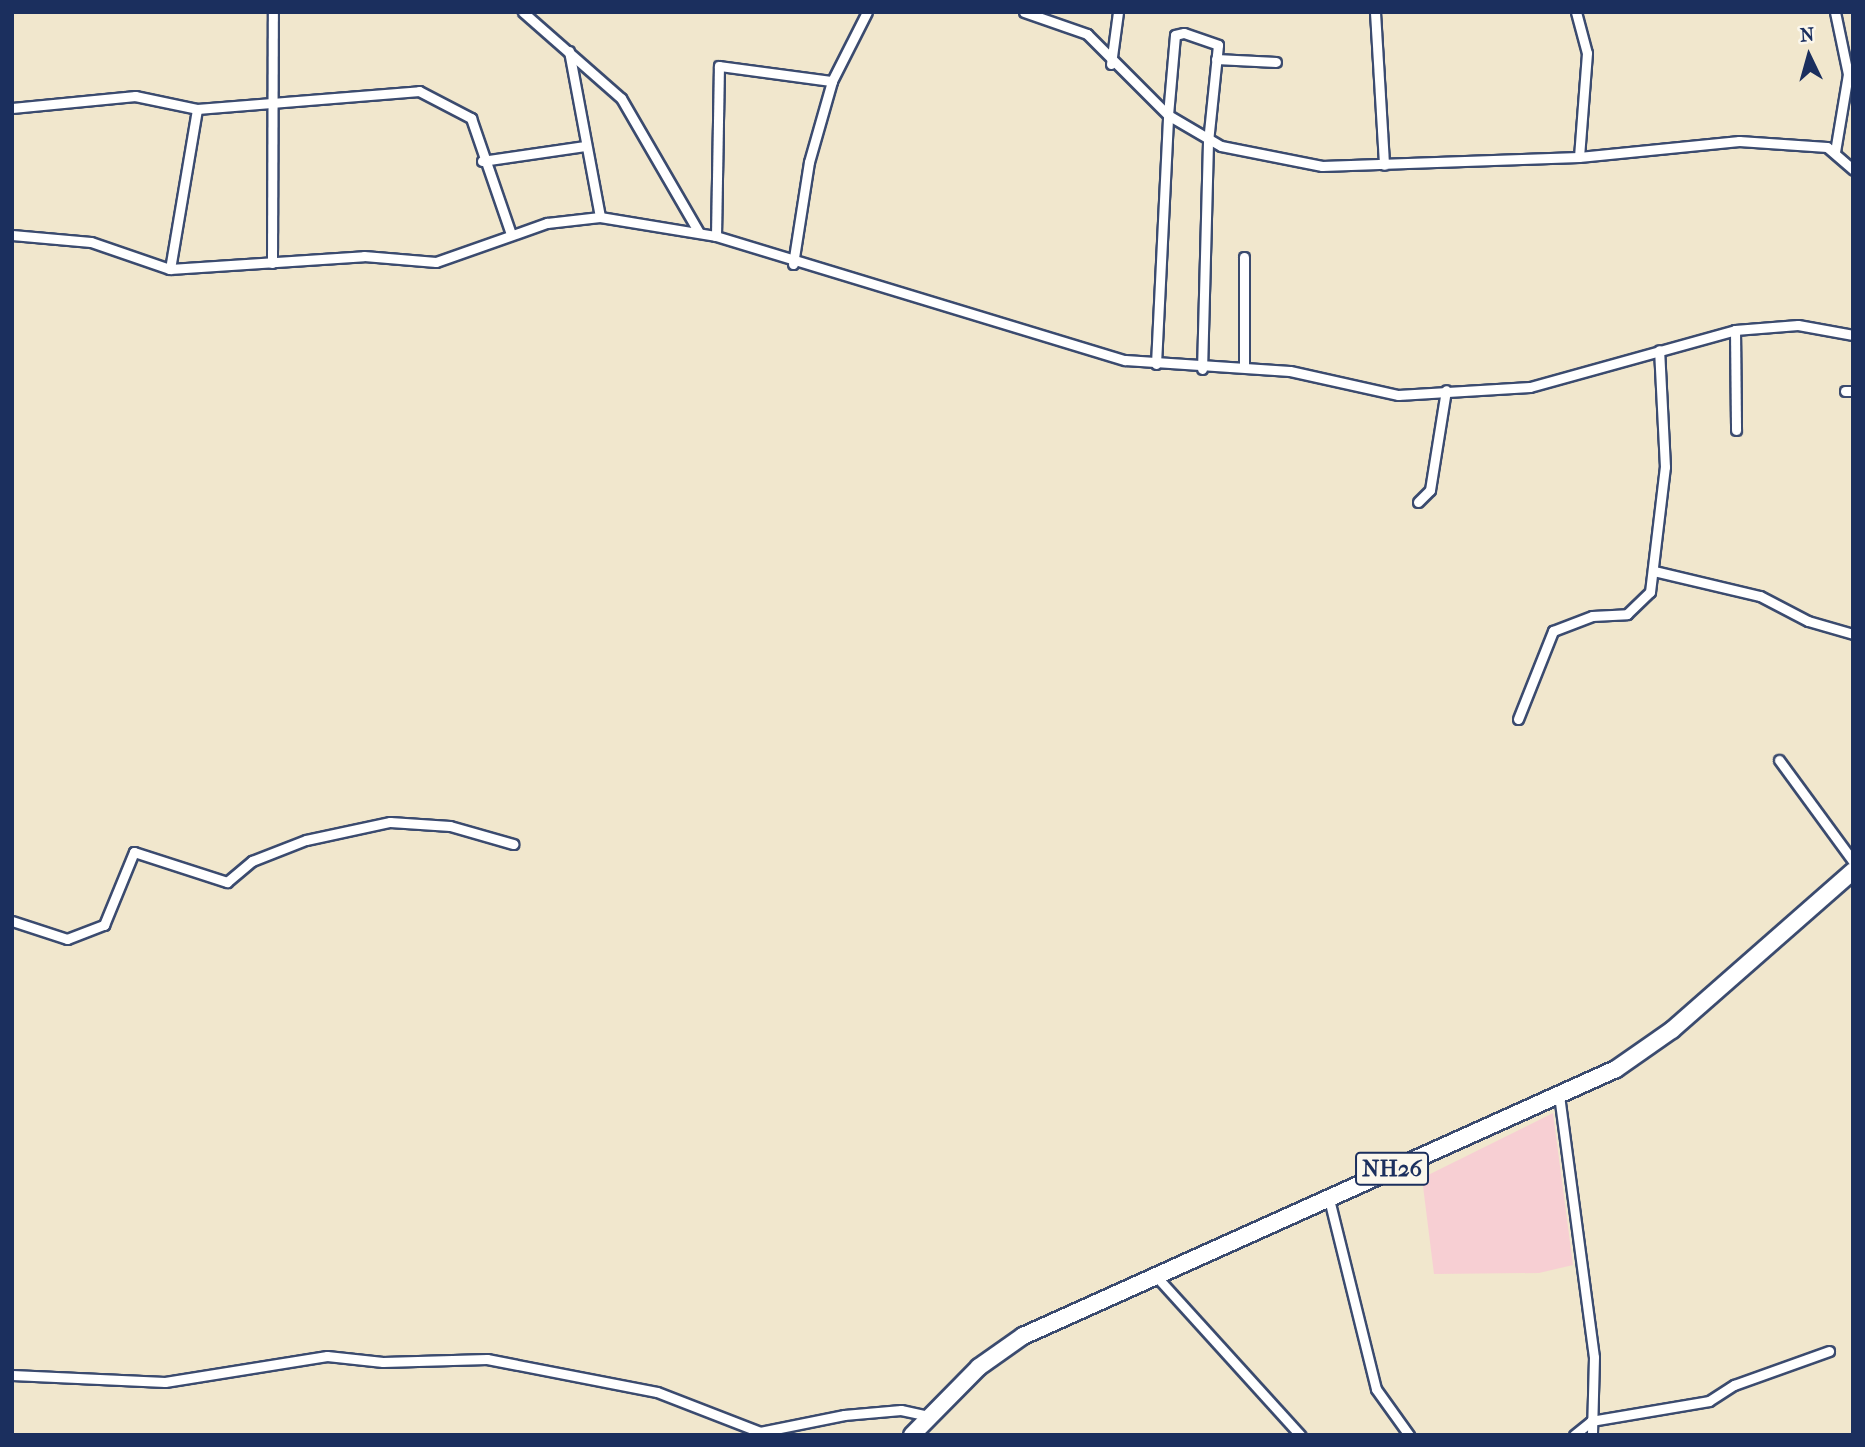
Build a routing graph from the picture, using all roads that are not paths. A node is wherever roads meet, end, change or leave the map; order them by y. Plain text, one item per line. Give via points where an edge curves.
1 (273, 12) edge
2 (523, 12) edge
3 (867, 12) edge
4 (1024, 12) edge
5 (1118, 12) edge
6 (1375, 12) edge
7 (1576, 12) edge
8 (1835, 12) edge
9 (569, 51) junction
10 (1216, 59) junction
11 (1276, 62) dead end
12 (1111, 64) junction
13 (832, 81) junction
14 (272, 103) junction
15 (12, 108) edge
16 (197, 109) junction
17 (1168, 115) junction
18 (1208, 142) junction
19 (585, 146) junction
20 (1835, 152) junction
21 (1579, 157) junction
22 (482, 160) junction
23 (1384, 165) junction
24 (1853, 170) edge
25 (600, 217) junction
26 (698, 231) junction
27 (512, 234) junction
28 (12, 235) edge
29 (716, 236) junction
30 (1244, 257) dead end
31 (272, 263) junction
32 (793, 264) junction
33 (170, 269) junction
34 (1735, 330) junction
35 (1853, 335) edge
36 (1659, 350) junction
37 (1156, 364) junction
38 (1244, 366) junction
39 (1202, 369) junction
40 (1446, 390) junction
41 (1736, 430) dead end
42 (1418, 502) dead end
43 (1654, 571) junction
44 (1853, 634) edge
45 (1518, 719) dead end
46 (1779, 760) dead end
47 (513, 844) dead end
48 (1853, 861) edge
49 (1853, 871) edge
50 (12, 921) edge
51 (1559, 1095) junction
52 (1329, 1199) junction
53 (1156, 1276) junction
54 (1829, 1351) dead end
55 (12, 1375) edge
56 (929, 1416) junction
57 (1591, 1421) junction
58 (912, 1435) edge
59 (1300, 1435) edge
60 (1409, 1435) edge
61 (1574, 1435) edge
62 (1592, 1435) edge

1 - 14 street
2 - 9 street
3 - 13 street
4 - 12 street via 1087,34
5 - 12 street
6 - 23 street
7 - 21 street via 1587,53
8 - 20 street via 1848,74
9 - 19 street
9 - 26 street via 621,98
10 - 11 street
10 - 17 street via 1215,40 1175,35
10 - 18 street
12 - 17 street
13 - 29 street via 719,66
13 - 32 street via 809,162
14 - 16 street
14 - 22 street via 419,91 471,118
14 - 31 street
15 - 16 street via 135,96
16 - 33 street
17 - 18 street
17 - 37 street
18 - 23 street via 1322,166
18 - 39 street
19 - 22 street
19 - 25 street
20 - 21 street via 1739,141
20 - 24 street
21 - 23 street
22 - 27 street
25 - 26 street
25 - 27 street
26 - 29 street
27 - 31 street via 436,262 364,256
28 - 33 street via 90,242
29 - 32 street
30 - 38 street
31 - 33 street
32 - 37 street
34 - 35 street via 1798,325
34 - 36 street
34 - 41 street
36 - 40 street via 1530,387
36 - 43 street via 1665,467
37 - 39 street
38 - 39 street
38 - 40 street via 1398,395
40 - 42 street via 1430,489
43 - 44 street via 1760,596 1808,621
43 - 45 street via 1650,592 1634,610 1553,631
46 - 48 street
47 - 50 street via 450,826 390,822 306,840 252,861 227,882 134,852 104,925 66,939
49 - 51 highway, NH26 via 1654,1045
51 - 52 highway, NH26
51 - 57 street via 1594,1357
52 - 53 highway, NH26
52 - 60 street via 1376,1389
53 - 56 highway, NH26 via 1023,1336
53 - 59 street
54 - 57 street via 1734,1385 1709,1401
55 - 56 street via 164,1382 327,1356 383,1362 487,1359 657,1392 760,1432 844,1415 901,1410
56 - 58 highway, NH26
57 - 61 street
57 - 62 street

